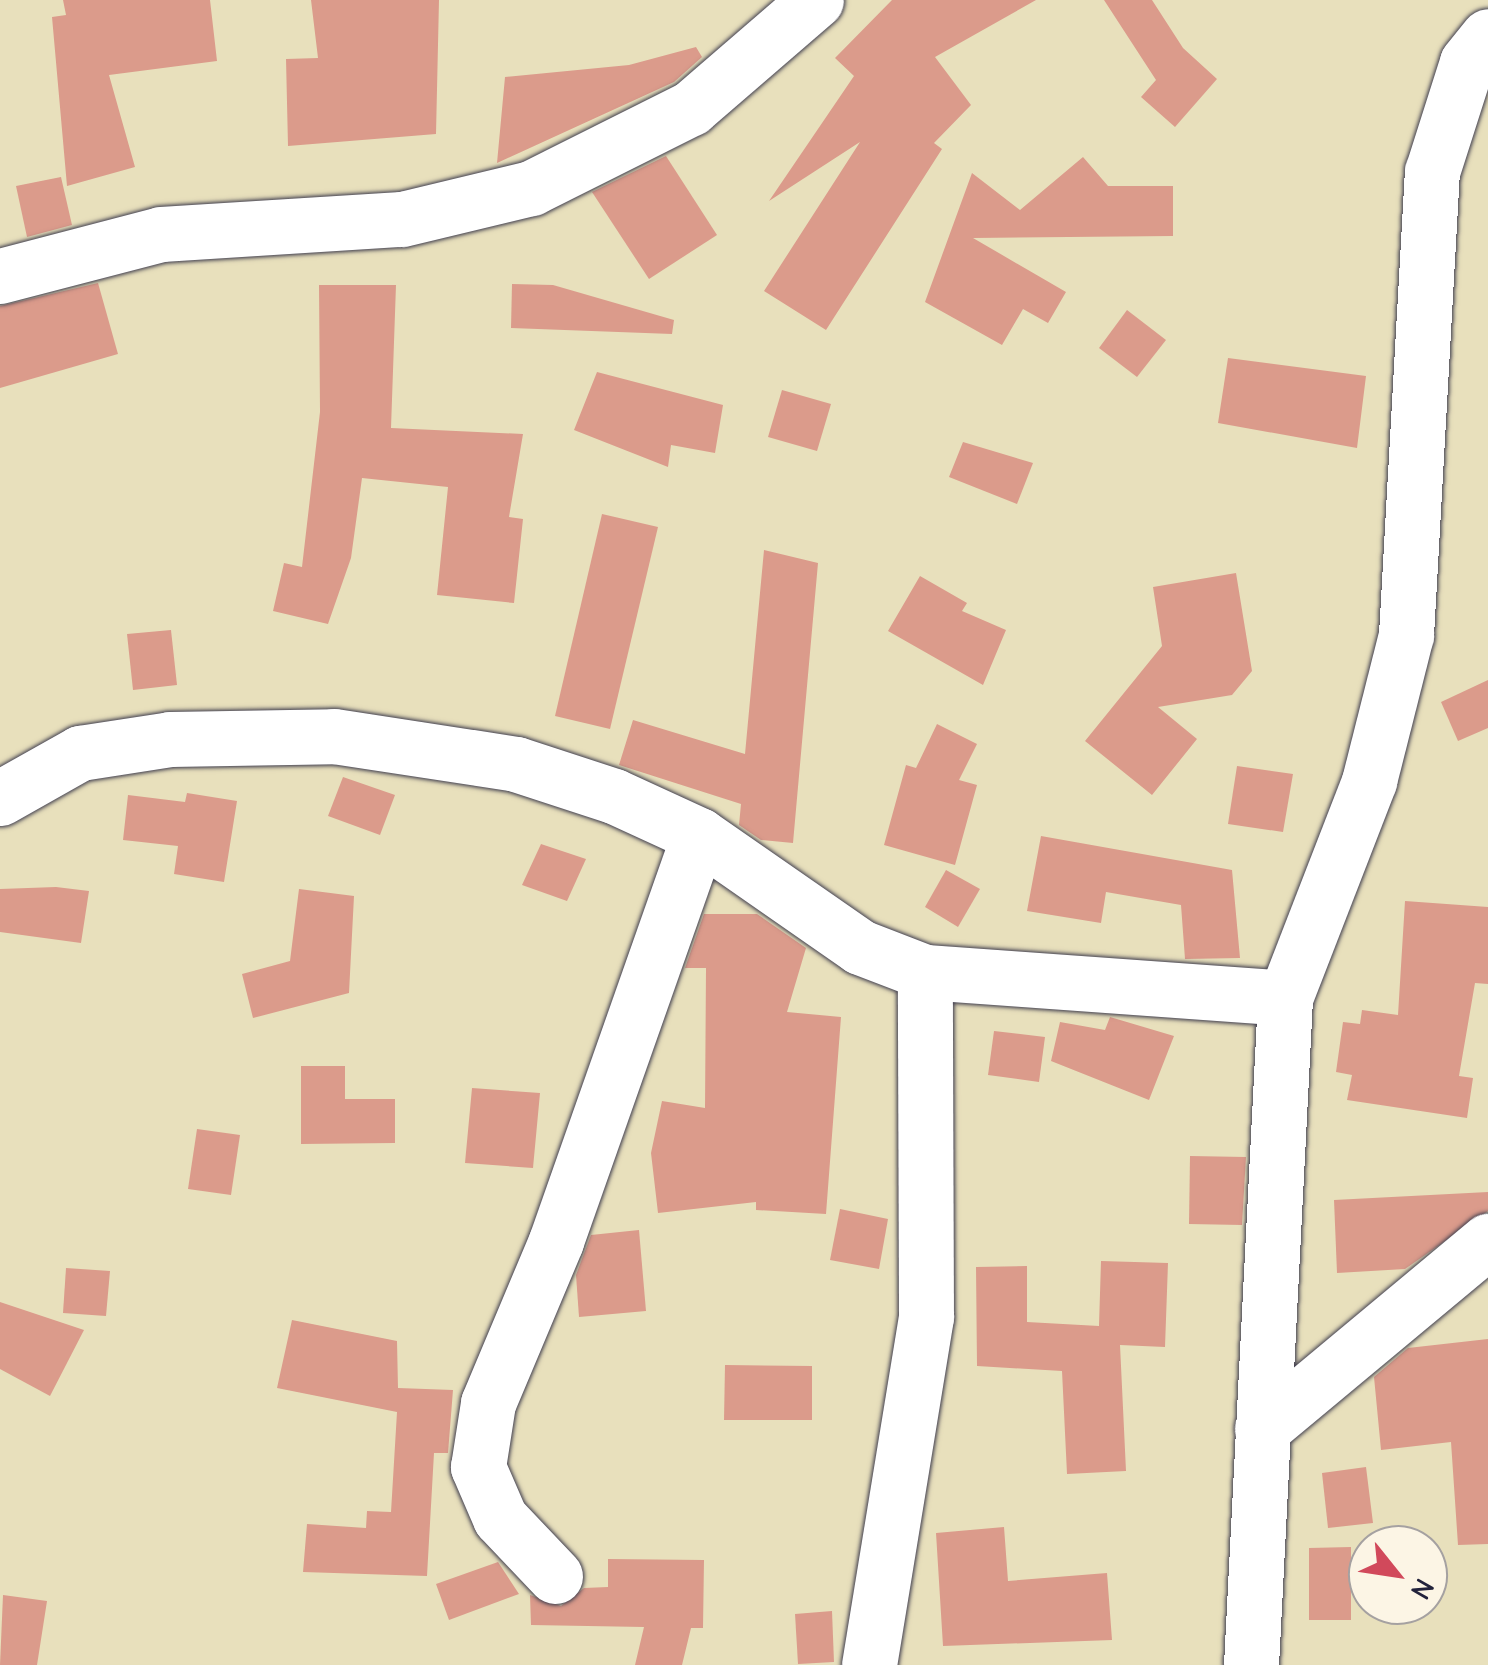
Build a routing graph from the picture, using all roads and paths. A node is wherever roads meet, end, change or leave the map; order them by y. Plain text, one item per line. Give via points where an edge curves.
1 (816, 0) edge
2 (1488, 36) edge
3 (0, 276) edge
4 (0, 798) edge
5 (699, 834) junction
6 (925, 972) junction
7 (1285, 998) junction
8 (1488, 1241) edge
9 (1262, 1429) junction
10 (555, 1576) dead end
11 (869, 1665) edge
12 (1251, 1665) edge

1 - 3 street via 691,108 531,188 402,219 161,234
2 - 7 street via 1467,62 1432,172 1406,636 1369,781
4 - 5 street via 80,753 170,739 334,736 516,764
5 - 6 street via 860,947
5 - 10 street via 556,1241 488,1402 478,1468 500,1518
6 - 7 street
6 - 11 street via 926,1317
7 - 9 street
8 - 9 street
9 - 12 street

